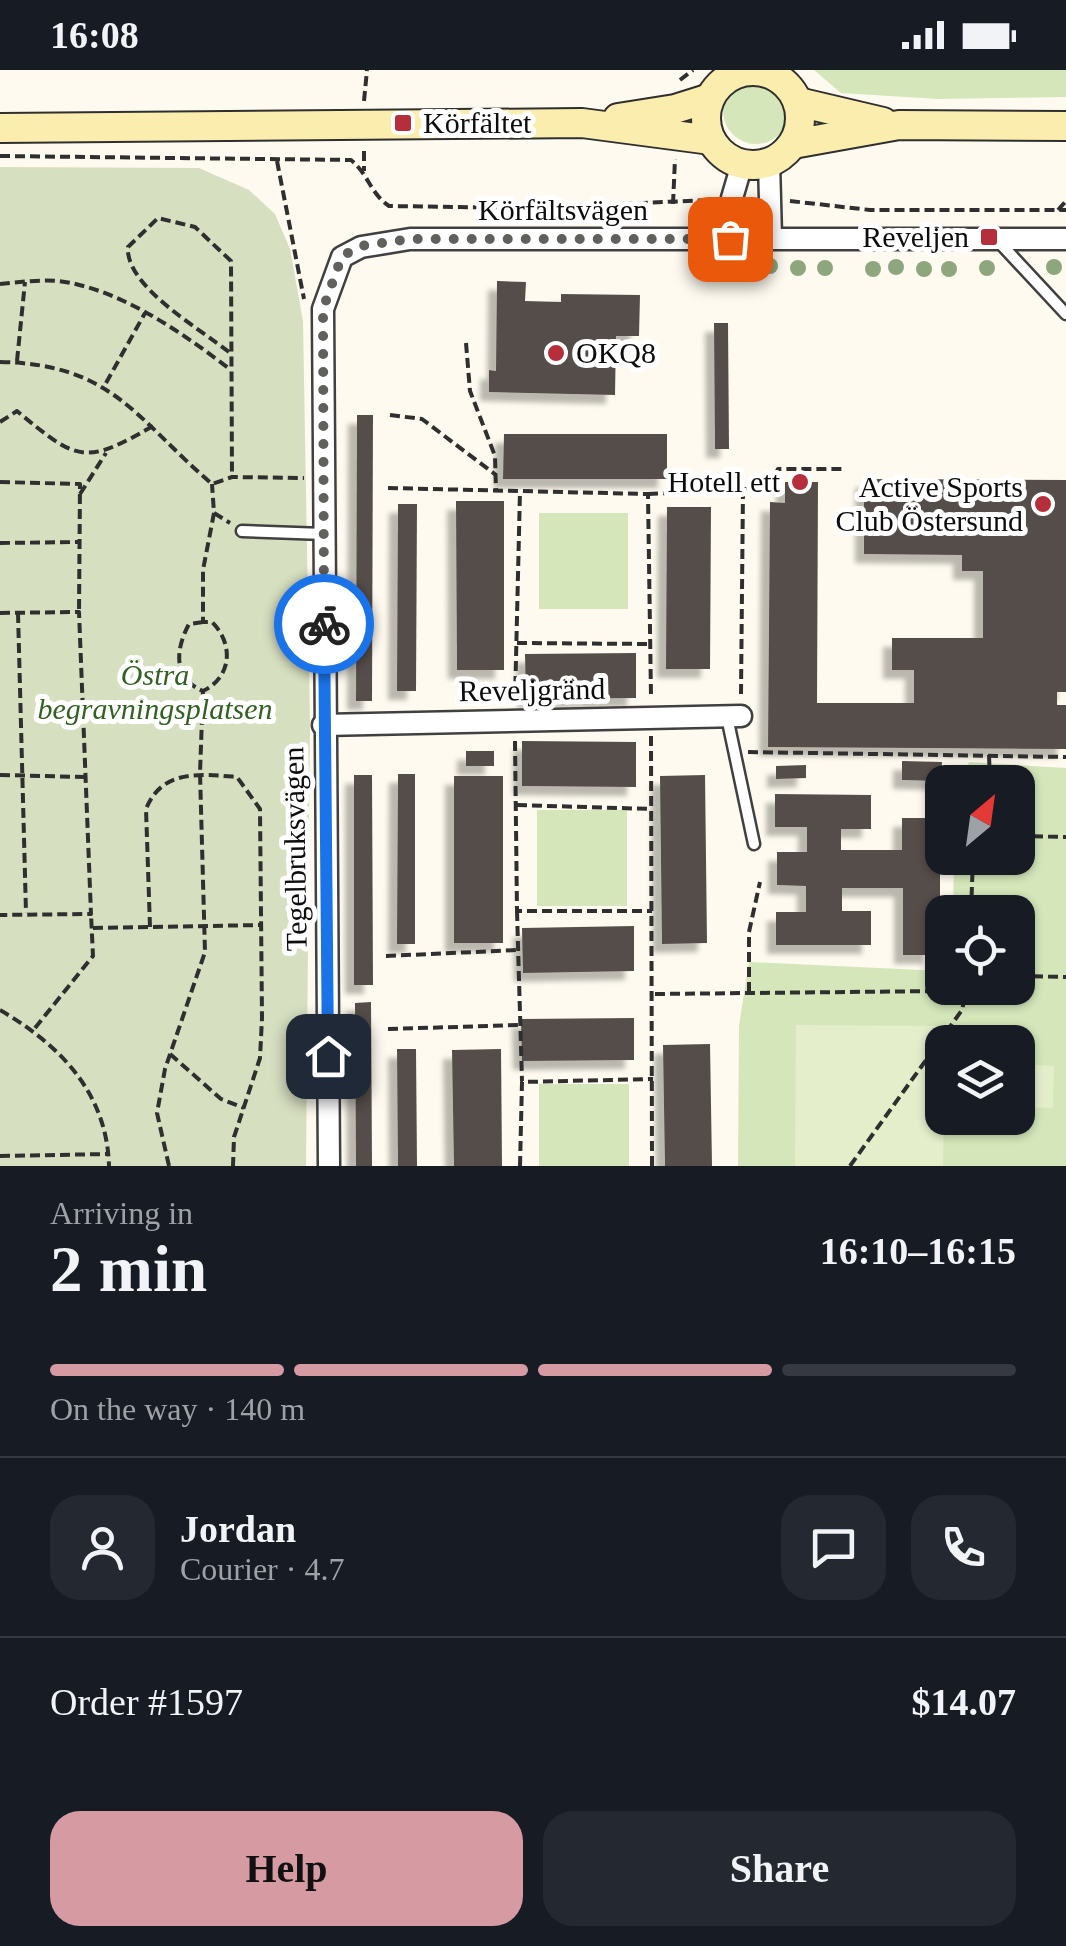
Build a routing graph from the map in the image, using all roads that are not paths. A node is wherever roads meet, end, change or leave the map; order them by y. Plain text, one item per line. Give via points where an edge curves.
1 (756, 70) edge
2 (710, 98) junction
3 (798, 102) junction
4 (582, 123) junction
5 (899, 125) junction
6 (1066, 126) edge
7 (0, 128) edge
8 (711, 140) junction
9 (793, 144) junction
10 (756, 163) junction
11 (771, 238) junction
12 (995, 238) junction
13 (730, 239) junction
14 (1066, 239) edge
15 (361, 246) joint
16 (1066, 314) edge
17 (242, 531) dead end
18 (324, 534) junction
19 (734, 717) joint
20 (323, 725) junction
21 (754, 844) dead end
22 (329, 1166) edge

1 - 2 main road via 729,78
1 - 3 main road via 782,80
2 - 4 main road
2 - 8 main road
3 - 5 main road
3 - 9 main road
4 - 7 main road
4 - 8 main road
5 - 6 main road
5 - 9 main road
8 - 10 main road via 724,155
9 - 10 main road
10 - 11 street via 770,198
10 - 13 street via 732,198
11 - 12 street, Körfältsvägen
11 - 13 street, Körfältsvägen
12 - 14 street, Körfältsvägen
12 - 16 lane
13 - 15 street, Körfältsvägen via 410,239
15 - 18 street, Tegelbruksvägen via 342,256 323,309
17 - 18 lane
18 - 20 street, Tegelbruksvägen
19 - 20 street, Reveljgränd
19 - 21 lane
20 - 22 street, Tegelbruksvägen

